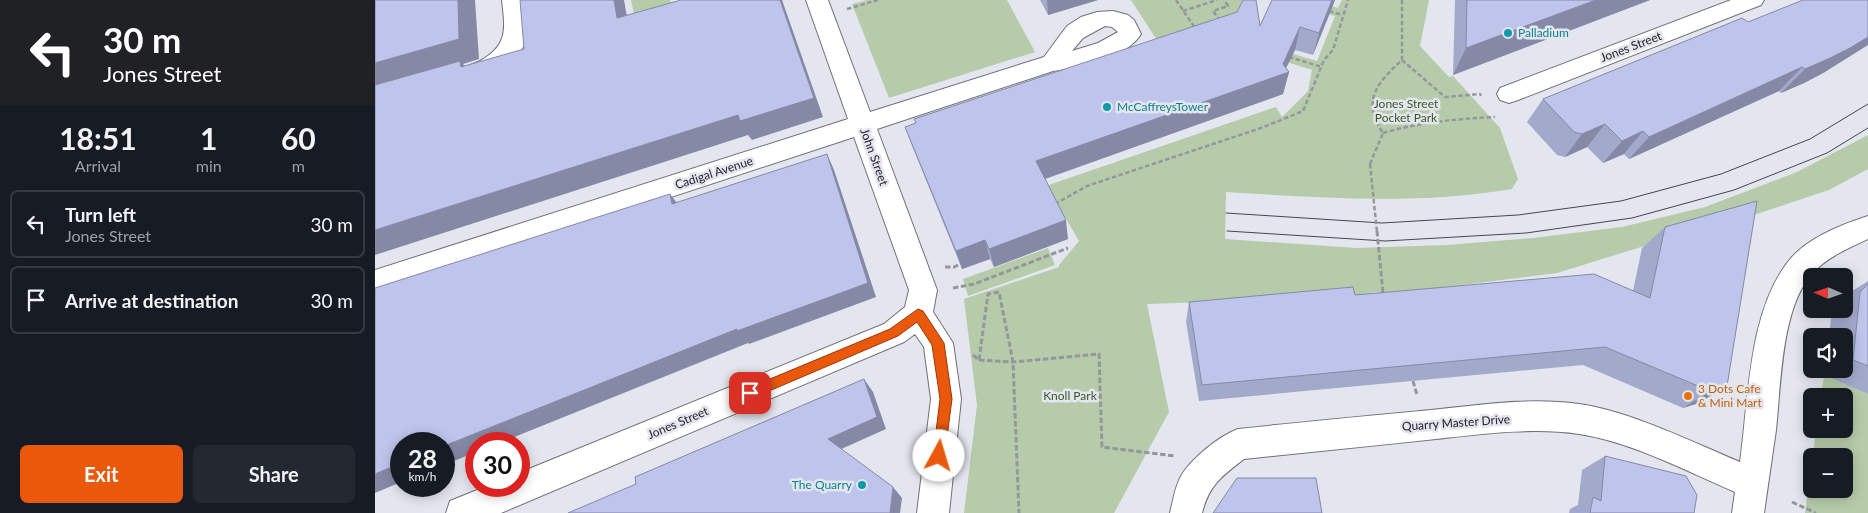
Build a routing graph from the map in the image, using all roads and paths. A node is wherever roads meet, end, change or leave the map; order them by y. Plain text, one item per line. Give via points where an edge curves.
1 (513, 0) edge
2 (817, 0) edge
3 (1176, 0) edge
4 (1217, 0) edge
5 (1224, 0) edge
6 (1348, 0) edge
7 (1402, 0) edge
8 (1753, 0) edge
9 (1325, 10) edge
10 (1183, 11) junction
11 (1342, 15) junction
12 (1223, 26) edge
13 (1188, 31) edge
14 (1286, 56) edge
15 (1402, 60) junction
16 (1052, 63) dead end
17 (1322, 67) junction
18 (448, 80) edge
19 (1509, 94) dead end
20 (1484, 98) dead end
21 (1492, 110) dead end
22 (862, 126) junction
23 (1383, 133) junction
24 (1053, 206) edge
25 (1868, 227) edge
26 (1068, 248) dead end
27 (971, 260) edge
28 (954, 267) edge
29 (375, 282) edge
30 (1386, 299) edge
31 (921, 302) junction
32 (971, 354) dead end
33 (979, 360) junction
34 (1013, 362) junction
35 (1216, 460) junction
36 (1752, 483) junction
37 (1793, 502) dead end
38 (462, 513) edge
39 (933, 513) edge
40 (1019, 513) edge
41 (1186, 513) edge
42 (1748, 513) edge
43 (1816, 513) edge

1 - 18 street via 516,29 507,52 484,70
2 - 22 street, John Street
3 - 10 path
4 - 10 path
5 - 12 path via 1229,6 1213,11
6 - 11 path
7 - 15 path
8 - 19 street, Jones Street
9 - 11 path
10 - 13 path via 1196,29
11 - 17 path via 1333,50
14 - 17 path
15 - 20 path via 1445,97 1480,94
15 - 23 path via 1383,77 1372,101 1373,118
16 - 22 street, Cadigal Avenue
17 - 24 path via 1303,111 1087,186
21 - 23 path via 1496,118 1447,119
22 - 29 street, Cadigal Avenue
22 - 31 street, John Street
23 - 30 path, bridge via 1370,164
25 - 36 street via 1813,255 1790,283 1780,304
26 - 31 path via 966,287 943,290
27 - 28 path
31 - 38 street, Jones Street via 894,333
31 - 39 street, John Street via 938,343 946,399
32 - 33 path
33 - 34 path
33 - 34 path via 988,294 999,292
34 - 35 path via 1099,354 1102,447
34 - 40 path
35 - 36 street, Quarry Master Drive via 1239,444 1266,440 1488,419 1579,419 1665,446
35 - 41 street, Quarry Master Drive via 1193,486
36 - 42 street
37 - 43 path

